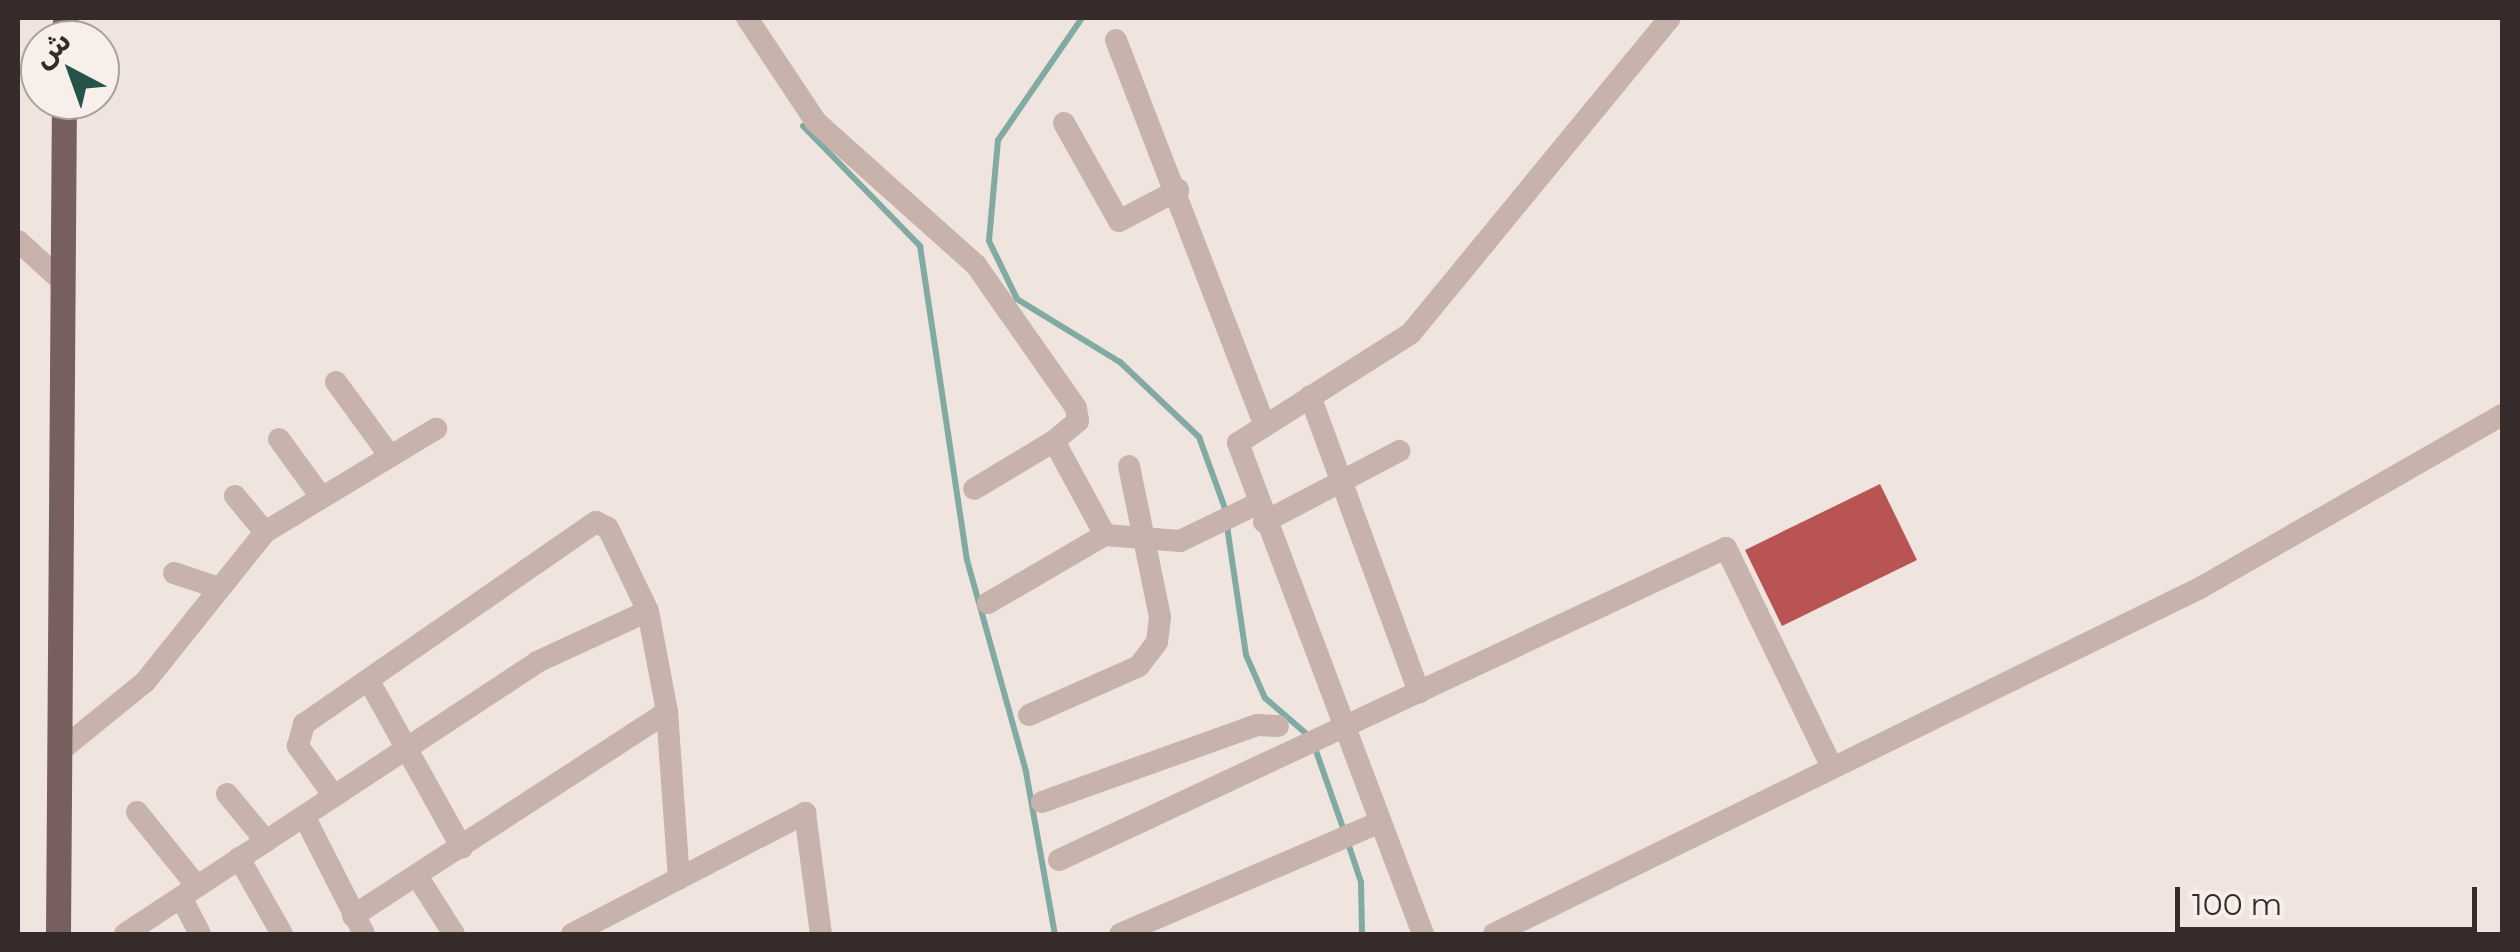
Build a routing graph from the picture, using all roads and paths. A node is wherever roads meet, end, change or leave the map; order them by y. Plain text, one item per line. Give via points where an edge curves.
1 (747, 18) edge
2 (1670, 18) edge
3 (1116, 40) dead end
4 (64, 120) edge
5 (1064, 122) dead end
6 (1178, 190) junction
7 (18, 241) edge
8 (62, 281) junction
9 (336, 382) dead end
10 (1310, 396) junction
11 (2502, 415) edge
12 (1262, 420) junction
13 (436, 429) dead end
14 (279, 439) dead end
15 (1054, 441) junction
16 (1400, 450) dead end
17 (387, 452) junction
18 (1129, 466) dead end
19 (1342, 481) junction
20 (974, 489) dead end
21 (320, 494) junction
22 (235, 496) dead end
23 (1261, 513) junction
24 (1144, 531) junction
25 (265, 532) junction
26 (1105, 534) junction
27 (174, 573) dead end
28 (219, 588) junction
29 (988, 603) dead end
30 (648, 611) junction
31 (369, 682) junction
32 (1419, 693) junction
33 (667, 712) junction
34 (1029, 716) dead end
35 (1278, 726) dead end
36 (1342, 729) junction
37 (411, 746) junction
38 (61, 750) junction
39 (1830, 766) junction
40 (227, 794) dead end
41 (334, 796) junction
42 (1042, 802) dead end
43 (137, 812) dead end
44 (304, 816) junction
45 (1375, 824) junction
46 (266, 841) junction
47 (462, 848) junction
48 (240, 858) junction
49 (1060, 860) dead end
50 (417, 876) junction
51 (679, 879) junction
52 (189, 892) junction
53 (358, 925) edge
54 (58, 934) edge
55 (124, 934) edge
56 (200, 934) edge
57 (282, 934) edge
58 (454, 934) edge
59 (572, 934) edge
60 (821, 934) edge
61 (1120, 934) edge
62 (1423, 934) edge
63 (1494, 934) edge

1 - 15 street via 816,122 959,246 1003,302 1076,408 1078,421
2 - 10 street via 1411,333
3 - 6 street
4 - 8 main road
5 - 6 street via 1119,221
6 - 12 street
7 - 8 street
8 - 38 main road
9 - 17 street
10 - 12 street
10 - 19 street
11 - 39 street via 2200,588
12 - 23 street via 1238,443
13 - 17 street
14 - 21 street
15 - 20 street
15 - 26 street
16 - 19 street
17 - 21 street
18 - 24 street
19 - 23 street
19 - 32 street
21 - 25 street
22 - 25 street
23 - 24 street via 1180,541
23 - 36 street
24 - 26 street
24 - 34 street via 1160,617 1151,654
25 - 28 street
26 - 29 street
27 - 28 street
28 - 38 street via 130,698
30 - 31 street via 608,528 587,523
30 - 33 street
30 - 37 street via 537,662
31 - 37 street
31 - 41 street via 298,730 298,746
32 - 36 street
32 - 39 street via 1726,548
33 - 47 street
33 - 51 street
35 - 42 street via 1258,725
36 - 45 street
36 - 49 street
37 - 41 street
37 - 47 street
38 - 54 main road
39 - 63 street
40 - 46 street
41 - 44 street
43 - 52 street
44 - 46 street
44 - 53 street
45 - 61 street
45 - 62 street
46 - 48 street
47 - 50 street
48 - 52 street
48 - 57 street
50 - 53 street
50 - 58 street
51 - 59 street
51 - 60 street via 805,813
52 - 55 street
52 - 56 street

